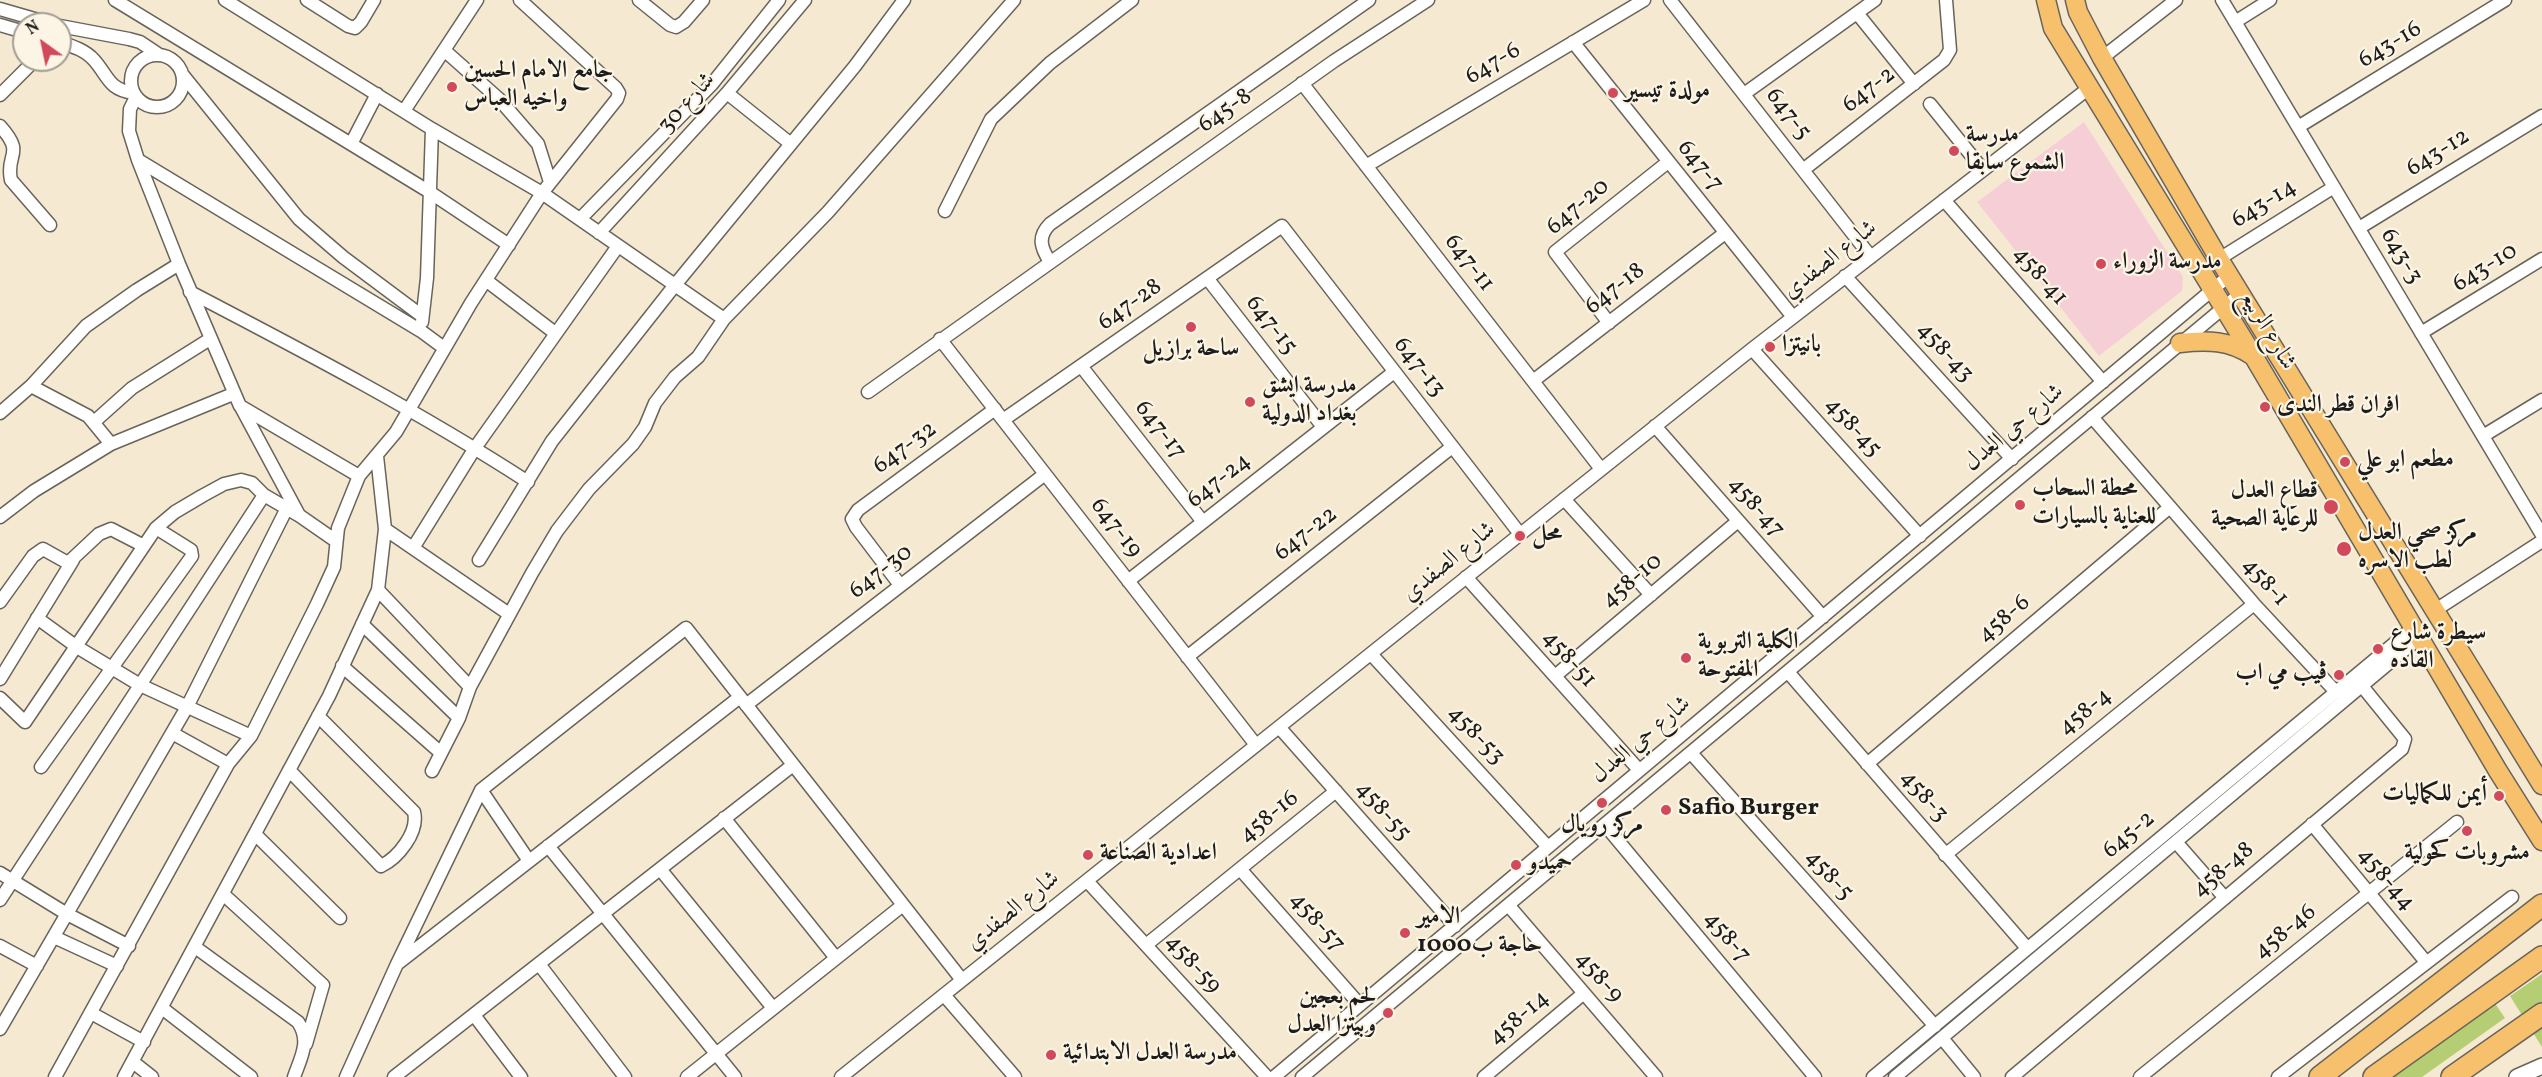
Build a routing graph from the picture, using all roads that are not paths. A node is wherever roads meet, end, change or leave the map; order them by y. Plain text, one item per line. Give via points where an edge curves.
1 (115, 0) edge
2 (225, 0) edge
3 (308, 0) edge
4 (374, 0) edge
5 (477, 0) edge
6 (520, 0) edge
7 (639, 0) edge
8 (703, 0) edge
9 (779, 0) edge
10 (806, 0) edge
11 (904, 0) edge
12 (1014, 0) edge
13 (1132, 0) edge
14 (1369, 0) edge
15 (1428, 0) edge
16 (1644, 0) edge
17 (1670, 0) edge
18 (1875, 0) edge
19 (1946, 0) edge
20 (2046, 0) edge
21 (2075, 0) edge
22 (2176, 0) edge
23 (2222, 0) edge
24 (2270, 0) edge
25 (2505, 0) edge
26 (1857, 13) junction
27 (2235, 22) junction
28 (72, 28) edge
29 (173, 36) junction
30 (1573, 42) junction
31 (72, 47) edge
32 (444, 50) junction
33 (164, 56) junction
34 (2102, 58) junction
35 (23, 72) edge
36 (182, 74) junction
37 (1302, 83) junction
38 (1914, 84) junction
39 (2089, 88) junction
40 (727, 93) junction
41 (377, 94) junction
42 (1744, 94) junction
43 (0, 95) edge
44 (134, 95) junction
45 (1930, 104) dead end
46 (404, 111) junction
47 (2542, 116) edge
48 (0, 126) edge
49 (2298, 127) junction
50 (432, 129) junction
51 (351, 144) junction
52 (791, 144) junction
53 (138, 160) junction
54 (1668, 162) junction
55 (1366, 166) junction
56 (1803, 170) junction
57 (1983, 170) junction
58 (550, 182) junction
59 (2334, 187) junction
60 (428, 191) junction
61 (542, 193) junction
62 (1944, 200) junction
63 (945, 211) dead end
64 (580, 219) junction
65 (50, 225) dead end
66 (1282, 226) joint
67 (2359, 228) junction
68 (599, 233) junction
69 (1725, 233) junction
70 (509, 245) junction
71 (618, 246) junction
72 (1871, 257) junction
73 (2219, 259) junction
74 (2542, 259) edge
75 (1050, 262) junction
76 (179, 264) junction
77 (2230, 275) junction
78 (1845, 276) junction
79 (1207, 278) junction
80 (487, 281) junction
81 (675, 285) junction
82 (2213, 290) junction
83 (190, 292) junction
84 (2241, 293) junction
85 (2224, 307) junction
86 (422, 316) junction
87 (1792, 318) junction
88 (724, 319) junction
89 (1609, 323) junction
90 (421, 331) junction
91 (555, 333) junction
92 (2421, 333) junction
93 (210, 339) junction
94 (940, 339) junction
95 (2180, 344) junction
96 (444, 348) junction
97 (1752, 349) junction
98 (2254, 357) junction
99 (1081, 366) junction
100 (1394, 372) junction
101 (1533, 381) junction
102 (2103, 382) junction
103 (31, 386) junction
104 (2093, 390) junction
105 (868, 392) dead end
106 (233, 394) junction
107 (2542, 400) edge
108 (2106, 405) junction
109 (240, 406) junction
110 (995, 409) junction
111 (410, 410) junction
112 (0, 413) edge
113 (2092, 417) junction
114 (1003, 420) junction
115 (93, 422) junction
116 (1655, 426) junction
117 (1323, 427) junction
118 (2483, 436) junction
119 (111, 444) junction
120 (1452, 447) junction
121 (475, 448) junction
122 (377, 456) junction
123 (2012, 459) junction
124 (1601, 469) junction
125 (1045, 474) junction
126 (359, 477) junction
127 (528, 482) junction
128 (264, 495) junction
129 (1564, 500) junction
130 (1959, 504) junction
131 (2170, 507) junction
132 (287, 508) junction
133 (300, 516) junction
134 (0, 517) edge
135 (1971, 518) junction
136 (1738, 521) junction
137 (1203, 522) junction
138 (156, 528) junction
139 (385, 529) junction
140 (1520, 534) junction
141 (2542, 535) edge
142 (1920, 536) junction
143 (336, 541) junction
144 (2542, 541) edge
145 (144, 546) junction
146 (413, 548) junction
147 (73, 560) junction
148 (478, 560) dead end
149 (1466, 578) junction
150 (1128, 581) junction
151 (900, 585) junction
152 (378, 590) junction
153 (1651, 595) junction
154 (0, 602) edge
155 (2254, 604) junction
156 (2434, 611) junction
157 (510, 614) junction
158 (1823, 617) junction
159 (37, 618) junction
160 (362, 624) junction
161 (2417, 632) junction
162 (77, 647) junction
163 (1371, 654) junction
164 (1187, 657) junction
165 (342, 666) junction
166 (111, 668) junction
167 (1788, 672) junction
168 (1555, 676) junction
169 (0, 679) edge
170 (140, 685) junction
171 (2362, 686) junction
172 (470, 687) junction
173 (2336, 692) junction
174 (0, 698) edge
175 (742, 701) junction
176 (187, 707) junction
177 (318, 716) junction
178 (459, 718) junction
179 (1279, 727) junction
180 (172, 733) junction
181 (250, 736) junction
182 (1256, 745) junction
183 (441, 753) junction
184 (1691, 753) junction
185 (2524, 755) junction
186 (228, 764) junction
187 (1867, 764) junction
188 (793, 765) junction
189 (41, 767) dead end
190 (289, 770) junction
191 (1639, 770) junction
192 (432, 771) dead end
193 (2498, 771) junction
194 (2542, 785) edge
195 (481, 790) junction
196 (1336, 791) junction
197 (724, 818) junction
198 (2457, 822) dead end
199 (2312, 824) junction
200 (1605, 825) junction
201 (255, 834) junction
202 (2542, 841) edge
203 (2176, 842) junction
204 (548, 846) junction
205 (1548, 847) junction
206 (1945, 855) junction
207 (530, 861) junction
208 (660, 869) junction
209 (1240, 869) junction
210 (0, 873) edge
211 (1087, 880) junction
212 (11, 881) junction
213 (2369, 893) junction
214 (223, 894) junction
215 (2512, 897) dead end
216 (2225, 898) junction
217 (0, 900) edge
218 (903, 905) junction
219 (2542, 905) edge
220 (1509, 906) junction
221 (68, 914) junction
222 (602, 915) junction
223 (340, 918) dead end
224 (1455, 926) junction
225 (54, 937) junction
226 (1146, 945) junction
227 (0, 946) edge
228 (129, 946) junction
229 (195, 946) junction
230 (2027, 948) junction
231 (2542, 957) edge
232 (836, 958) junction
233 (2426, 962) junction
234 (397, 964) junction
235 (539, 964) junction
236 (38, 966) junction
237 (117, 966) junction
238 (1398, 974) junction
239 (962, 980) junction
240 (1410, 987) junction
241 (1584, 993) junction
242 (944, 995) junction
243 (1360, 1005) junction
244 (162, 1008) junction
245 (773, 1008) junction
246 (91, 1013) junction
247 (2542, 1014) edge
248 (474, 1015) junction
249 (1935, 1026) junction
250 (0, 1029) edge
251 (1942, 1038) junction
252 (144, 1042) junction
253 (306, 1044) junction
254 (715, 1055) junction
255 (133, 1062) junction
256 (2542, 1066) edge
257 (407, 1067) junction
258 (848, 1075) edge
259 (55, 1077) edge
260 (124, 1077) edge
261 (152, 1077) edge
262 (251, 1077) edge
263 (294, 1077) edge
264 (346, 1077) edge
265 (394, 1077) edge
266 (416, 1077) edge
267 (522, 1077) edge
268 (625, 1077) edge
269 (687, 1077) edge
270 (735, 1077) edge
271 (1015, 1077) edge
272 (1267, 1077) edge
273 (1274, 1077) edge
274 (1302, 1077) edge
275 (1484, 1077) edge
276 (1656, 1077) edge
277 (1815, 1077) edge
278 (1873, 1077) edge
279 (1895, 1077) edge
280 (1974, 1077) edge
281 (2012, 1077) edge
282 (2140, 1077) edge
283 (2278, 1077) edge
284 (2320, 1077) edge
285 (2374, 1077) edge
286 (2452, 1077) edge
287 (2517, 1077) edge

1 - 29 street
2 - 41 street
3 - 4 street via 354,28
5 - 32 street
6 - 58 street via 619,93
7 - 8 street via 676,27
9 - 64 street, شارع 30 via 712,84
10 - 40 street, شارع 30
11 - 52 street
12 - 88 street via 828,212
13 - 63 street via 1050,63 991,119
14 - 75 street, 645-8 via 1050,224 1041,241
15 - 37 street, 645-8
16 - 30 street, 647-6
17 - 42 street, 647-5
18 - 26 street
19 - 38 street, 647-2 via 1950,50 1944,60
20 - 39 main road, شارع الربيع via 2053,28
21 - 34 main road, شارع الربيع
22 - 34 street
23 - 27 street, 643-3
24 - 27 street
25 - 49 street, 643-16
26 - 38 street
26 - 42 street
27 - 49 street, 643-3
28 - 33 street via 140,42
29 - 33 street
29 - 51 street
30 - 54 street, 647-7
30 - 55 street, 647-6
31 - 44 street via 93,59 115,88
32 - 46 street
32 - 58 street via 500,99 538,144
33 - 36 street via 177,64
33 - 44 street via 147,56 138,62 130,82
34 - 73 main road, شارع الربيع
35 - 43 street
36 - 44 street via 179,94 163,106 144,104
36 - 86 street via 299,219
37 - 55 street, 647-11
37 - 75 street, 645-8
38 - 56 street, 647-2
39 - 57 street, شارع الصفدي
39 - 82 main road, شارع الربيع
40 - 52 street
40 - 68 street, شارع 30
41 - 46 street
41 - 51 street
42 - 56 street, 647-5
44 - 53 street via 129,130
45 - 57 street
46 - 50 street
47 - 67 street, 643-12
48 - 65 street via 14,147 11,180
49 - 59 street, 643-3
50 - 60 street
50 - 61 street
51 - 60 street
52 - 81 street
53 - 76 street
53 - 90 street
54 - 69 street, 647-7
54 - 89 street, 647-20 via 1555,252
55 - 101 street, 647-11
56 - 72 street, 647-5
57 - 62 street, شارع الصفدي
58 - 61 street
59 - 67 street, 643-3
59 - 73 street, 643-14
60 - 70 street
60 - 86 street via 427,278
61 - 64 street
61 - 70 street
62 - 72 street, شارع الصفدي
62 - 102 street, 458-41
64 - 68 street
66 - 79 street, 647-28
66 - 100 street, 647-13
67 - 92 street, 643-3
68 - 71 street
69 - 87 street, 647-7
69 - 89 street, 647-18
70 - 80 street
71 - 81 street
71 - 91 street
72 - 78 street, شارع الصفدي
73 - 77 main road, شارع الربيع
74 - 92 street, 643-10
75 - 94 street, 645-8
76 - 83 street
76 - 103 street via 86,326
77 - 82 street, شارع حي العدل
77 - 84 main road, شارع الربيع
78 - 87 street, شارع الصفدي
78 - 123 street, 458-43
79 - 99 street, 647-28
79 - 117 street, 647-15
80 - 91 street
80 - 96 street
81 - 88 street
81 - 127 street via 552,441
82 - 85 main road, شارع الربيع
82 - 102 street, شارع حي العدل
83 - 93 street
83 - 111 street
84 - 85 street, شارع حي العدل
84 - 156 main road, شارع الربيع
85 - 95 street, شارع حي العدل
85 - 98 main road, شارع الربيع
86 - 90 street
87 - 97 street, شارع الصفدي
88 - 157 street via 698,357 655,402 633,444 589,489 557,531
89 - 101 street, 647-18
90 - 96 street
91 - 121 street
92 - 118 street, 643-3
93 - 106 street
93 - 115 street via 132,388
94 - 105 street, 645-8
94 - 110 street, 647-19
95 - 98 main road via 2224,343
95 - 108 street, شارع حي العدل
96 - 111 street
97 - 116 street, شارع الصفدي
97 - 142 street, 458-45
98 - 161 main road, شارع الربيع
99 - 114 street, 647-28
99 - 137 street, 647-17
100 - 117 street, 647-24
100 - 120 street, 647-13
101 - 124 street, 647-11
102 - 104 street, شارع حي العدل
103 - 112 street
103 - 115 street
104 - 108 street via 2101,393
104 - 123 street, شارع حي العدل
106 - 109 street
106 - 119 street
107 - 118 street
108 - 113 street, شارع حي العدل
109 - 126 street
109 - 133 street
110 - 114 street, 647-19
110 - 151 street, 647-32 via 858,510 852,519
111 - 121 street
111 - 122 street
113 - 131 street, 458-1
113 - 135 street, شارع حي العدل
114 - 125 street, 647-19
115 - 119 street
116 - 124 street, شارع الصفدي
116 - 136 street, 458-47
117 - 137 street, 647-24
118 - 141 street, 643-3
119 - 134 street via 34,491
120 - 140 street, 647-13
120 - 164 street, 647-22
121 - 127 street
121 - 146 street
122 - 126 street
122 - 139 street
123 - 130 street, شارع حي العدل
124 - 129 street, شارع الصفدي
125 - 150 street, 647-19
125 - 151 street, 647-30
126 - 143 street
127 - 148 street
128 - 132 street
128 - 138 street via 252,483 241,480 224,484 175,512
128 - 170 street
129 - 140 street, شارع الصفدي
129 - 153 street
130 - 135 street
130 - 142 street, شارع حي العدل
131 - 155 street, 458-1
131 - 187 street, 458-6
132 - 133 street
132 - 176 street
133 - 143 street
135 - 167 street, شارع حي العدل
136 - 153 street, 458-10
136 - 158 street, 458-47
137 - 150 street, 647-24
138 - 145 street
138 - 166 street via 192,550 192,556
139 - 146 street
139 - 152 street
140 - 149 street, شارع الصفدي
142 - 158 street, شارع حي العدل
143 - 181 street via 334,567
144 - 156 street
145 - 147 street via 111,530 99,534
145 - 162 street
146 - 157 street
147 - 154 street via 68,563 43,549 38,551
147 - 159 street
149 - 163 street, شارع الصفدي
149 - 168 street, 458-51
150 - 164 street, 647-19
151 - 175 street, 647-30
152 - 160 street
152 - 172 street
153 - 168 street, 458-10
155 - 173 street, 458-1
155 - 206 street, 458-4
156 - 185 main road, شارع الربيع
157 - 172 street
158 - 191 street, شارع حي العدل
159 - 162 street
159 - 169 street
160 - 165 street
160 - 178 street
161 - 171 street, 645-2
161 - 173 street, 645-2
161 - 193 main road, شارع الربيع
162 - 166 street
162 - 174 street via 25,722
163 - 179 street, شارع الصفدي
163 - 205 street, 458-53
164 - 182 street, 647-19
165 - 177 street
165 - 183 street
166 - 170 street
166 - 189 street
167 - 184 street, شارع حي العدل
167 - 187 street, 458-3
168 - 191 street, 458-51
170 - 176 street
170 - 212 street
171 - 199 street, 458-48 via 2405,739 2402,749
171 - 203 street, 645-2
172 - 178 street
173 - 230 street, 645-2
175 - 188 street
175 - 195 street via 686,628
175 - 204 street, 647-30
176 - 180 street
176 - 181 street
177 - 190 street
177 - 190 street via 414,812 413,830 390,862 381,866
178 - 183 street
179 - 182 street, شارع الصفدي
179 - 196 street, 458-55
180 - 186 street
180 - 221 street
181 - 186 street
182 - 211 street, شارع الصفدي
183 - 192 street
184 - 200 street, شارع حي العدل
184 - 249 street, 458-5
185 - 193 main road
185 - 194 main road, شارع الربيع
186 - 228 street
187 - 206 street, 458-3
188 - 197 street
188 - 218 street
190 - 201 street
191 - 205 street, شارع حي العدل
193 - 202 main road, شارع الربيع
195 - 207 street
195 - 234 street
196 - 209 street, 458-16
196 - 224 street, 458-55
197 - 208 street
197 - 232 street
198 - 213 street, 458-46
199 - 213 street, 458-44
199 - 216 street, 458-48
200 - 220 street, شارع حي العدل
200 - 277 street, 458-7
201 - 214 street
201 - 223 street
203 - 216 street
203 - 251 street, 645-2
204 - 207 street, 647-30
204 - 222 street
205 - 224 street, شارع حي العدل
206 - 230 street, 458-3
207 - 234 street, 647-30
208 - 222 street
208 - 245 street
209 - 226 street, 458-16
209 - 243 street, 458-57
210 - 212 street
211 - 226 street, 458-59
211 - 239 street, شارع الصفدي
212 - 217 street
212 - 221 street
213 - 233 street, 458-44
213 - 282 street, 458-46
214 - 229 street
214 - 253 street via 323,986
215 - 233 street
216 - 281 street, 458-48
218 - 232 street
218 - 239 street
219 - 284 highway
220 - 240 street, شارع حي العدل
220 - 241 street, 458-9
221 - 225 street
221 - 228 street
222 - 235 street
222 - 254 street
224 - 238 street, شارع حي العدل
225 - 236 street
225 - 237 street
226 - 272 street, 458-59
227 - 236 street
228 - 237 street
229 - 244 street
229 - 253 street via 298,1022 305,1032
230 - 249 street, 645-2
231 - 285 highway
232 - 245 street
233 - 283 street
234 - 264 street
235 - 248 street
235 - 268 street
236 - 250 street
237 - 246 street
238 - 240 street
238 - 243 street, شارع حي العدل
239 - 242 street, شارع الصفدي
240 - 274 street, شارع حي العدل
241 - 275 street, 458-14
241 - 276 street, 458-9
242 - 258 street, شارع الصفدي
242 - 271 street
243 - 273 street, شارع حي العدل
244 - 252 street
244 - 262 street
245 - 254 street
246 - 252 street
246 - 259 street
247 - 286 highway
248 - 257 street
248 - 267 street
249 - 278 street, 645-2
251 - 279 street, 645-2
251 - 280 street
252 - 255 street
253 - 263 street
254 - 269 street
254 - 270 street
255 - 260 street
255 - 261 street
256 - 287 street
257 - 265 street
257 - 266 street

